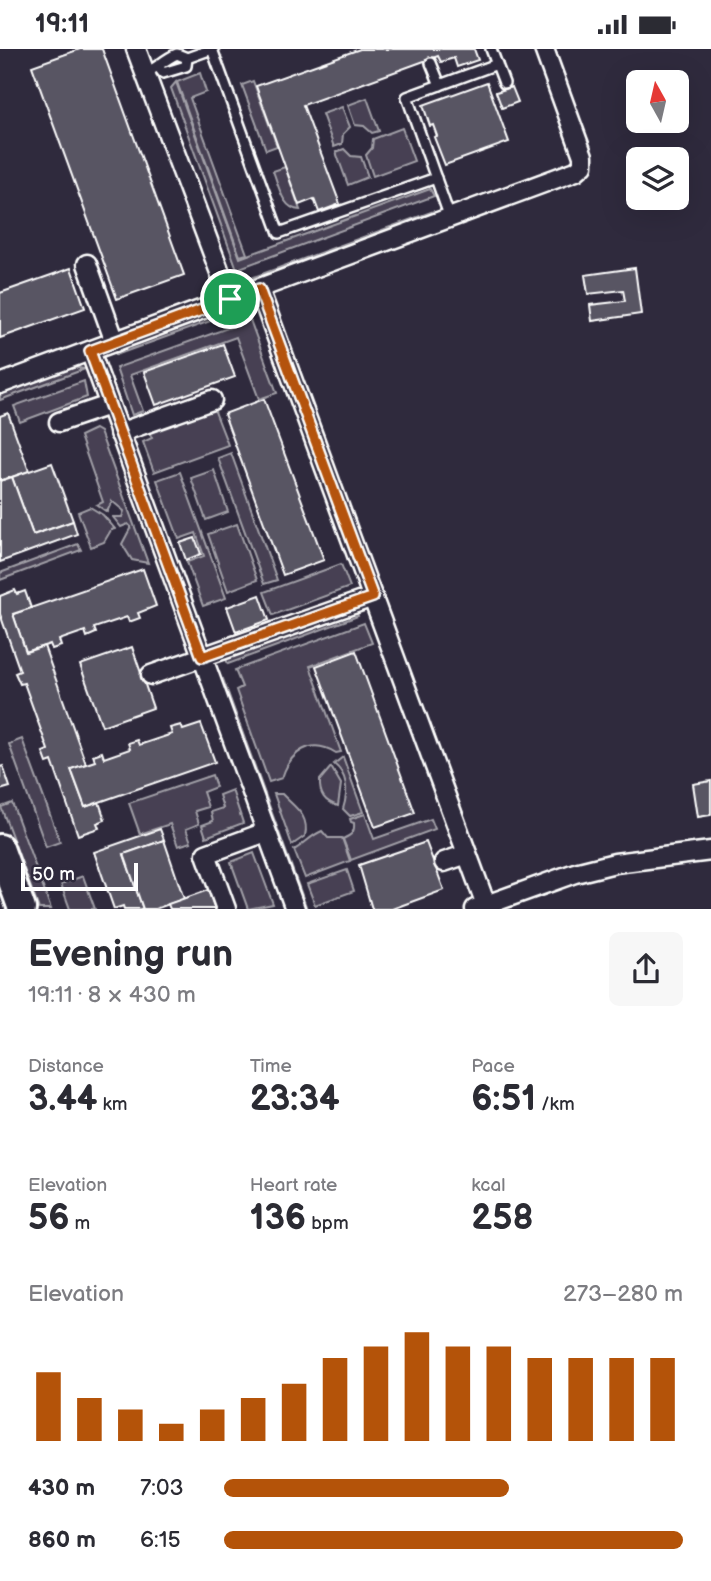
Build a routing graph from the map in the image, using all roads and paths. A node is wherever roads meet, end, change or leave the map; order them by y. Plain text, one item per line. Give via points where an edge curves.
1 (136, 49) edge
2 (212, 49) edge
3 (491, 49) edge
4 (544, 49) edge
5 (432, 63) dead end
6 (497, 64) junction
7 (152, 71) junction
8 (504, 83) dead end
9 (440, 85) junction
10 (436, 178) junction
11 (450, 218) junction
12 (88, 264) dead end
13 (259, 289) junction
14 (230, 299) junction
15 (115, 342) junction
16 (90, 351) junction
17 (0, 384) edge
18 (212, 400) dead end
19 (109, 405) junction
20 (59, 422) dead end
21 (119, 433) junction
22 (373, 597) junction
23 (202, 657) junction
24 (151, 675) dead end
25 (266, 832) junction
26 (0, 848) edge
27 (711, 851) edge
28 (467, 854) junction
29 (443, 862) dead end
30 (480, 907) edge
31 (22, 909) edge
32 (226, 909) edge
33 (295, 909) edge

1 - 7 street
2 - 7 lane via 187,58 177,54
2 - 10 lane via 279,233
3 - 6 lane
4 - 11 street via 583,165
5 - 9 lane
6 - 8 lane
6 - 9 lane
7 - 14 street
9 - 10 lane via 407,97
10 - 11 lane
11 - 13 street
12 - 15 street
13 - 14 street
13 - 22 street
14 - 15 street
15 - 16 street
16 - 17 street
16 - 19 street
18 - 21 street
19 - 20 street
19 - 21 street
21 - 23 street
22 - 23 street
22 - 28 street
23 - 24 street
23 - 25 street
25 - 32 street via 206,854
25 - 33 street
26 - 31 main road
27 - 30 street via 615,863
28 - 29 street
28 - 30 street

